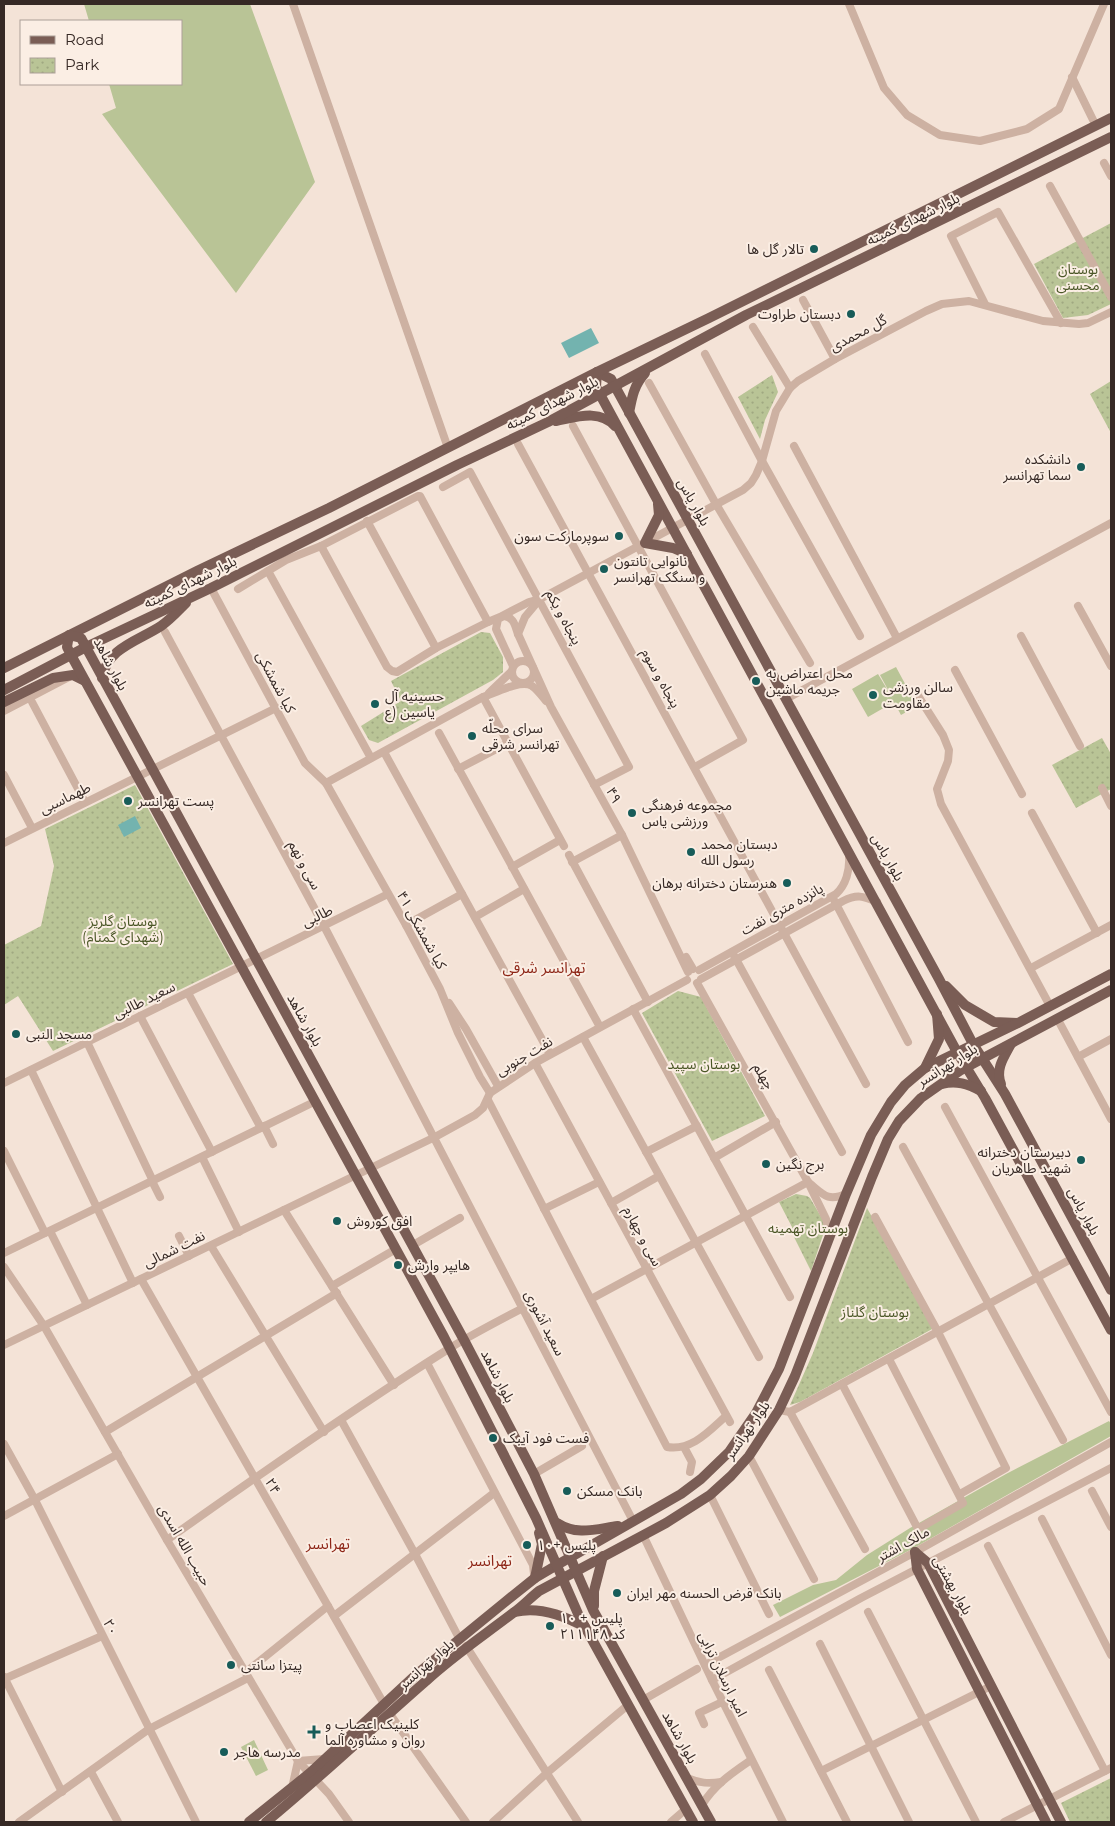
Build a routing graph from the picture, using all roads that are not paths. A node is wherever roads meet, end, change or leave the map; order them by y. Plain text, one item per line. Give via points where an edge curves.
1 (293, 4) edge
2 (849, 4) edge
3 (1104, 4) edge
4 (1072, 77) junction
5 (1111, 118) edge
6 (1096, 126) junction
7 (1110, 138) edge
8 (1104, 163) dead end
9 (1111, 176) edge
10 (1050, 186) dead end
11 (1111, 297) edge
12 (804, 300) dead end
13 (985, 304) junction
14 (1111, 312) edge
15 (1061, 323) junction
16 (753, 327) dead end
17 (705, 354) dead end
18 (835, 360) junction
19 (651, 367) junction
20 (597, 372) junction
21 (649, 383) dead end
22 (790, 388) junction
23 (617, 390) junction
24 (602, 398) junction
25 (629, 413) junction
26 (548, 422) junction
27 (573, 426) dead end
28 (621, 432) junction
29 (518, 444) dead end
30 (794, 446) dead end
31 (448, 448) junction
32 (762, 461) junction
33 (443, 486) dead end
34 (658, 500) junction
35 (716, 504) junction
36 (688, 520) junction
37 (367, 521) junction
38 (1111, 523) edge
39 (673, 528) junction
40 (642, 545) junction
41 (321, 546) junction
42 (687, 554) junction
43 (268, 571) junction
44 (589, 573) junction
45 (211, 588) junction
46 (238, 589) dead end
47 (191, 598) junction
48 (540, 599) junction
49 (1078, 606) dead end
50 (500, 617) junction
51 (488, 622) junction
52 (164, 632) dead end
53 (518, 634) junction
54 (69, 635) junction
55 (860, 636) dead end
56 (1021, 636) dead end
57 (898, 638) junction
58 (86, 647) junction
59 (436, 648) junction
60 (71, 655) junction
61 (810, 663) dead end
62 (532, 666) junction
63 (1111, 666) edge
64 (4, 668) edge
65 (512, 669) junction
66 (955, 670) dead end
67 (73, 675) junction
68 (102, 678) junction
69 (85, 680) junction
70 (522, 683) junction
71 (4, 690) edge
72 (915, 691) dead end
73 (483, 697) junction
74 (786, 699) junction
75 (4, 702) edge
76 (32, 702) dead end
77 (551, 707) junction
78 (770, 707) junction
79 (276, 708) junction
80 (4, 711) edge
81 (439, 733) dead end
82 (221, 735) junction
83 (508, 744) junction
84 (1080, 746) dead end
85 (384, 752) junction
86 (371, 758) junction
87 (695, 766) junction
88 (152, 769) junction
89 (458, 769) junction
90 (4, 775) edge
91 (138, 776) junction
92 (326, 783) junction
93 (594, 785) junction
94 (1102, 788) dead end
95 (1022, 794) dead end
96 (85, 802) junction
97 (1111, 806) edge
98 (1032, 813) dead end
99 (32, 828) junction
100 (622, 835) junction
101 (4, 842) edge
102 (848, 850) junction
103 (512, 867) junction
104 (524, 889) junction
105 (388, 894) junction
106 (462, 894) junction
107 (832, 896) junction
108 (877, 903) junction
109 (836, 904) junction
110 (475, 917) junction
111 (780, 924) junction
112 (406, 925) junction
113 (1111, 925) edge
114 (324, 926) junction
115 (785, 932) junction
116 (1097, 933) junction
117 (734, 956) junction
118 (256, 959) junction
119 (241, 966) junction
120 (1031, 968) junction
121 (692, 973) junction
122 (1111, 974) edge
123 (939, 979) junction
124 (699, 981) junction
125 (440, 988) junction
126 (1111, 990) edge
127 (188, 993) junction
128 (648, 1002) junction
129 (1050, 1006) junction
130 (633, 1009) junction
131 (937, 1014) junction
132 (140, 1016) junction
133 (1057, 1018) junction
134 (1018, 1023) junction
135 (600, 1027) junction
136 (583, 1036) junction
137 (1111, 1039) edge
138 (87, 1042) junction
139 (908, 1042) dead end
140 (1011, 1043) junction
141 (973, 1044) junction
142 (957, 1052) junction
143 (550, 1054) junction
144 (1078, 1056) junction
145 (982, 1060) junction
146 (535, 1063) junction
147 (967, 1067) junction
148 (30, 1070) junction
149 (922, 1070) junction
150 (4, 1083) edge
151 (866, 1084) dead end
152 (498, 1086) junction
153 (937, 1086) junction
154 (981, 1092) junction
155 (1005, 1094) junction
156 (489, 1096) junction
157 (314, 1102) junction
158 (945, 1107) dead end
159 (1111, 1119) edge
160 (776, 1122) junction
161 (697, 1126) junction
162 (263, 1127) junction
163 (435, 1137) junction
164 (273, 1144) dead end
165 (903, 1147) dead end
166 (4, 1151) edge
167 (212, 1152) junction
168 (646, 1152) junction
169 (842, 1152) dead end
170 (202, 1157) junction
171 (714, 1158) junction
172 (371, 1168) junction
173 (356, 1176) junction
174 (659, 1176) junction
175 (153, 1181) junction
176 (599, 1182) junction
177 (808, 1182) junction
178 (846, 1194) junction
179 (160, 1197) dead end
180 (611, 1203) junction
181 (97, 1208) junction
182 (284, 1210) junction
183 (544, 1210) junction
184 (746, 1216) junction
185 (875, 1217) dead end
186 (460, 1218) dead end
187 (48, 1232) junction
188 (239, 1232) junction
189 (830, 1235) junction
190 (179, 1236) dead end
191 (696, 1243) junction
192 (413, 1245) junction
193 (210, 1246) junction
194 (396, 1248) junction
195 (4, 1253) edge
196 (189, 1256) junction
197 (1073, 1258) junction
198 (4, 1268) edge
199 (646, 1269) junction
200 (1037, 1278) junction
201 (141, 1279) junction
202 (133, 1283) junction
203 (332, 1286) junction
204 (1111, 1290) edge
205 (337, 1293) junction
206 (790, 1297) dead end
207 (591, 1299) junction
208 (87, 1305) junction
209 (988, 1305) junction
210 (523, 1308) junction
211 (44, 1326) junction
212 (1111, 1330) edge
213 (938, 1332) junction
214 (266, 1336) junction
215 (464, 1340) junction
216 (4, 1345) edge
217 (450, 1348) junction
218 (758, 1357) dead end
219 (889, 1358) junction
220 (427, 1364) junction
221 (197, 1377) junction
222 (842, 1384) junction
223 (394, 1385) junction
224 (779, 1410) junction
225 (790, 1412) junction
226 (1111, 1412) edge
227 (341, 1420) junction
228 (105, 1432) junction
229 (324, 1432) junction
230 (1063, 1440) dead end
231 (1111, 1442) edge
232 (4, 1444) edge
233 (582, 1446) dead end
234 (684, 1448) junction
235 (118, 1454) junction
236 (749, 1456) junction
237 (1111, 1468) edge
238 (690, 1472) dead end
239 (534, 1474) junction
240 (254, 1478) junction
241 (1092, 1491) dead end
242 (494, 1493) junction
243 (960, 1494) junction
244 (710, 1496) junction
245 (35, 1500) junction
246 (4, 1516) edge
247 (536, 1518) junction
248 (1042, 1520) dead end
249 (556, 1523) junction
250 (628, 1523) junction
251 (1111, 1527) edge
252 (643, 1535) junction
253 (167, 1540) junction
254 (988, 1546) dead end
255 (865, 1549) dead end
256 (915, 1552) junction
257 (415, 1554) junction
258 (603, 1556) junction
259 (570, 1557) junction
260 (928, 1563) junction
261 (557, 1565) junction
262 (917, 1569) junction
263 (576, 1571) junction
264 (535, 1578) junction
265 (563, 1578) junction
266 (814, 1579) dead end
267 (328, 1606) junction
268 (594, 1610) junction
269 (515, 1612) junction
270 (868, 1612) dead end
271 (769, 1614) dead end
272 (334, 1616) junction
273 (579, 1616) junction
274 (585, 1627) junction
275 (102, 1636) junction
276 (459, 1638) junction
277 (820, 1644) dead end
278 (466, 1646) junction
279 (1111, 1655) edge
280 (701, 1667) junction
281 (769, 1670) dead end
282 (247, 1675) junction
283 (4, 1678) edge
284 (712, 1680) junction
285 (991, 1686) junction
286 (980, 1692) junction
287 (644, 1700) junction
288 (722, 1702) junction
289 (384, 1704) junction
290 (628, 1705) junction
291 (390, 1714) junction
292 (923, 1720) junction
293 (704, 1724) dead end
294 (149, 1729) junction
295 (872, 1746) junction
296 (751, 1760) junction
297 (298, 1761) junction
298 (318, 1770) junction
299 (1108, 1770) edge
300 (821, 1771) junction
301 (91, 1772) junction
302 (548, 1772) junction
303 (687, 1778) junction
304 (721, 1782) junction
305 (303, 1785) junction
306 (292, 1788) junction
307 (62, 1792) junction
308 (1049, 1799) junction
309 (702, 1805) junction
310 (1038, 1805) junction
311 (686, 1809) junction
312 (32, 1813) junction
313 (19, 1822) edge
314 (36, 1822) edge
315 (118, 1822) edge
316 (196, 1822) edge
317 (249, 1822) edge
318 (266, 1822) edge
319 (349, 1822) edge
320 (466, 1822) edge
321 (493, 1822) edge
322 (578, 1822) edge
323 (673, 1822) edge
324 (694, 1822) edge
325 (711, 1822) edge
326 (783, 1822) edge
327 (847, 1822) edge
328 (909, 1822) edge
329 (976, 1822) edge
330 (1004, 1822) edge
331 (1046, 1822) edge
332 (1061, 1822) edge

1 - 31 street
2 - 4 street via 884,88 908,115 940,135 980,141 1027,129 1059,109
3 - 4 street
4 - 6 street
5 - 6 main road, بلوار شهدای کمیته
6 - 20 main road, بلوار شهدای کمیته
7 - 19 main road, بلوار شهدای کمیته via 746,315
8 - 9 street
10 - 11 street
12 - 18 street
13 - 15 street, گل محمدی
13 - 15 street via 951,236 998,212
13 - 18 street, گل محمدی via 969,301 942,304
14 - 15 street, گل محمدی via 1088,323
16 - 22 street
17 - 32 street
18 - 22 street, گل محمدی
19 - 23 main road, بلوار شهدای کمیته
19 - 25 main road via 637,382
20 - 23 main road, بلوار یاس via 611,379
20 - 24 main road via 596,387
20 - 31 main road, بلوار شهدای کمیته
21 - 35 street
22 - 32 street, گل محمدی via 776,411
23 - 24 main road, بلوار شهدای کمیته
23 - 25 main road, بلوار یاس
24 - 26 main road, بلوار شهدای کمیته
24 - 28 main road
25 - 36 main road, بلوار یاس
26 - 28 main road via 602,416
26 - 45 main road, بلوار شهدای کمیته
27 - 40 street
28 - 34 main road
29 - 44 street, پنجاه و سوم
30 - 57 street
31 - 54 main road, بلوار شهدای کمیته
32 - 35 street, گل محمدی via 750,483
32 - 55 street
33 - 48 street, پنجاه و یکم via 470,472
34 - 39 main road
34 - 40 main road via 659,515
35 - 36 street, گل محمدی
35 - 61 street
36 - 39 street, گل محمدی
36 - 74 main road, بلوار یاس
37 - 41 street
37 - 51 street via 420,496
37 - 59 street
38 - 57 street
39 - 40 street, گل محمدی
39 - 42 main road
40 - 42 main road via 673,548
40 - 44 street, گل محمدی
40 - 87 street via 744,740
41 - 43 street
41 - 59 street, گل محمدی via 387,667 397,672
42 - 78 main road
43 - 46 street
43 - 86 street
44 - 48 street, گل محمدی
44 - 87 street, پنجاه و سوم
45 - 47 main road, بلوار شهدای کمیته
45 - 79 street, کیا شمشکی
47 - 58 main road, بلوار شهدای کمیته
47 - 68 main road via 161,626 115,654 106,664
48 - 50 street, گل محمدی
48 - 53 street via 524,617
48 - 93 street, پنجاه و یکم via 630,767
49 - 63 street
50 - 51 street, گل محمدی
50 - 53 street via 507,616 512,620
50 - 65 street via 496,629
51 - 59 street, گل محمدی
52 - 82 street, سی و نهم
53 - 62 street
54 - 58 main road, بلوار شاهد via 81,638
54 - 60 main road via 67,647
54 - 64 main road, بلوار شهدای کمیته
56 - 84 street
57 - 74 street
58 - 60 main road, بلوار شهدای کمیته
58 - 68 main road, بلوار شاهد
60 - 69 main road
60 - 71 main road, بلوار شهدای کمیته
62 - 65 street via 523,661 517,662
62 - 70 street via 532,678
62 - 77 street
65 - 70 street via 513,677
65 - 73 street
66 - 95 street
67 - 69 main road
67 - 75 main road via 53,678
67 - 80 street
68 - 88 main road, بلوار شاهد
69 - 91 main road
70 - 73 street
70 - 77 street via 532,686
72 - 120 street via 943,735 948,750 948,762 937,789 941,804
73 - 83 street
73 - 85 street
74 - 78 main road
74 - 123 main road, بلوار یاس
76 - 96 street
77 - 93 street, ۴۹
78 - 102 main road
79 - 82 street
79 - 92 street, کیا شمشکی via 306,763
81 - 89 street
82 - 88 street
82 - 114 street, سی و نهم
83 - 89 street
83 - 103 street via 562,843
85 - 86 street
85 - 106 street
86 - 92 street
87 - 111 street, پنجاه و سوم
88 - 91 street, طهماسبی
88 - 118 main road, بلوار شاهد
89 - 103 street
90 - 99 street
91 - 96 street, طهماسبی
91 - 119 main road
92 - 105 street, ۴۱ کیا شمشکی
93 - 100 street, ۴۹
94 - 97 street
96 - 99 street, طهماسبی
98 - 116 street
99 - 101 street, طهماسبی
100 - 121 street, ۴۹
100 - 128 street via 571,859
102 - 107 street, پانزده متری نفت via 850,866 843,888
102 - 108 main road
103 - 104 street
104 - 110 street
104 - 135 street
105 - 112 street, ۴۱ کیا شمشکی
105 - 114 street, طالبی
106 - 110 street
106 - 112 street
107 - 109 street
107 - 111 street, پانزده متری نفت
108 - 109 street, پانزده متری نفت via 866,897 854,896
108 - 131 main road
109 - 115 street, پانزده متری نفت
109 - 139 street
110 - 143 street
111 - 115 street, پنجاه و سوم
111 - 117 street, پانزده متری نفت
112 - 125 street, ۴۱ کیا شمشکی
113 - 116 street
114 - 118 street, طالبی
114 - 163 street, سی و نهم
115 - 117 street, پانزده متری نفت
115 - 151 street, پنجاه و سوم
116 - 120 street
117 - 121 street, پانزده متری نفت
117 - 124 street, پانزده متری نفت
117 - 169 street
118 - 119 street, طالبی
118 - 172 main road, بلوار شاهد
119 - 127 street, سعید طالبی
119 - 157 main road
120 - 129 street
121 - 124 street, چهلم
121 - 124 street via 692,984
121 - 128 street, نفت جنوبی
122 - 129 main road, بلوار تهرانسر
123 - 134 main road via 965,1005 981,1015 994,1022
123 - 141 main road, بلوار یاس
124 - 160 street, چهلم
125 - 152 street
125 - 156 street, ۴۱ کیا شمشکی
126 - 133 main road, بلوار تهرانسر
127 - 132 street, سعید طالبی
127 - 162 street
128 - 130 street, نفت جنوبی
129 - 134 main road, بلوار تهرانسر
130 - 135 street, نفت جنوبی
130 - 161 street
131 - 142 main road
131 - 149 main road via 938,1039
132 - 138 street, سعید طالبی
132 - 167 street
133 - 140 main road, بلوار تهرانسر
133 - 144 street
134 - 141 main road, بلوار تهرانسر
135 - 136 street, نفت جنوبی
136 - 143 street, نفت جنوبی
136 - 168 street
137 - 144 street
138 - 148 street, سعید طالبی
138 - 175 street
140 - 145 main road, بلوار تهرانسر
140 - 155 main road via 1001,1062 998,1077
141 - 142 main road, بلوار تهرانسر
141 - 145 main road, بلوار یاس
142 - 147 main road
142 - 149 main road, بلوار تهرانسر
143 - 146 street, نفت جنوبی
144 - 159 street
145 - 147 main road, بلوار تهرانسر
145 - 155 main road, بلوار یاس
146 - 152 street, نفت جنوبی
146 - 176 street, سی و چهارم
147 - 153 main road, بلوار تهرانسر
147 - 154 main road
148 - 150 street, سعید طالبی
148 - 181 street
149 - 153 main road via 935,1066 941,1068 944,1076
149 - 178 main road, بلوار تهرانسر via 905,1085 876,1125
152 - 156 street, نفت جنوبی
153 - 154 main road via 955,1082
153 - 224 main road, بلوار تهرانسر via 899,1121 888,1140
154 - 197 main road
155 - 204 main road, بلوار یاس
156 - 163 street, نفت جنوبی via 475,1115
156 - 183 street, ۴۱ کیا شمشکی
157 - 162 street
157 - 173 main road
158 - 200 street
160 - 171 street
160 - 177 street, چهلم
161 - 168 street
161 - 171 street
162 - 164 street
162 - 167 street
163 - 172 street, نفت جنوبی
163 - 210 street, سعید آشوری
165 - 209 street
166 - 187 street
167 - 170 street
168 - 174 street
170 - 175 street
170 - 188 street
171 - 184 street
172 - 173 street, نفت جنوبی
172 - 192 main road, بلوار شاهد
173 - 182 street, نفت شمالی
173 - 194 main road
174 - 180 street
174 - 191 street
175 - 179 street
175 - 181 street
176 - 180 street, سی و چهارم
176 - 183 street
177 - 178 street via 831,1198
177 - 184 street
177 - 189 street, چهلم
178 - 189 main road, بلوار تهرانسر
180 - 199 street, سی و چهارم
181 - 187 street
181 - 202 street
182 - 188 street, نفت شمالی
182 - 203 street
183 - 207 street, ۴۱ کیا شمشکی
184 - 191 street
184 - 206 street
185 - 213 street
186 - 192 street
187 - 195 street
187 - 208 street
188 - 193 street, نفت شمالی
189 - 250 main road, بلوار تهرانسر via 779,1369 738,1442 681,1494
190 - 196 street
191 - 199 street
191 - 218 street
192 - 215 main road, بلوار شاهد
193 - 196 street, نفت شمالی
193 - 214 street
194 - 203 street
194 - 217 main road
196 - 201 street, نفت شمالی
197 - 200 street
197 - 212 main road
198 - 211 street, حبیب الله اسدی
199 - 207 street
199 - 234 street, سی و چهارم via 728,1419
200 - 209 street
200 - 226 street
201 - 202 street, نفت شمالی
201 - 221 street, ۲۴
202 - 208 street, نفت شمالی
203 - 205 street
205 - 214 street
205 - 223 street
207 - 234 street, ۴۱ کیا شمشکی via 667,1447
208 - 211 street, نفت شمالی
209 - 213 street
209 - 230 street
210 - 215 street
210 - 250 street, سعید آشوری
211 - 216 street, نفت شمالی
211 - 228 street, حبیب الله اسدی
213 - 219 street
213 - 243 street via 1006,1468
214 - 221 street
214 - 229 street
215 - 217 street
215 - 239 main road, بلوار شاهد
217 - 220 street
217 - 247 main road
219 - 222 street
219 - 243 street
220 - 223 street
220 - 242 street
221 - 228 street
221 - 240 street, ۲۴
222 - 225 street
222 - 243 street via 918,1529 963,1503
223 - 227 street
224 - 225 street
224 - 236 main road, بلوار تهرانسر
225 - 255 street
227 - 229 street
227 - 257 street
228 - 235 street, حبیب الله اسدی
229 - 240 street
231 - 256 street, مالک اشتر
232 - 245 street, ۲۰
233 - 239 street
234 - 238 street via 692,1462
235 - 245 street
235 - 253 street, حبیب الله اسدی
236 - 244 main road, بلوار تهرانسر
236 - 266 street
237 - 260 street, مالک اشتر
239 - 249 main road, بلوار شاهد
240 - 253 street
240 - 267 street, ۲۴
241 - 251 street
242 - 257 street
242 - 264 street via 533,1565
244 - 252 main road, بلوار تهرانسر
244 - 271 street
245 - 246 street
245 - 275 street, ۲۰
247 - 261 main road
247 - 264 main road via 542,1544
248 - 279 street
249 - 250 main road via 566,1529 588,1531
249 - 259 main road, بلوار شاهد
250 - 259 main road, بلوار تهرانسر
252 - 258 main road, بلوار تهرانسر
252 - 280 street, امیر ارسلان ترابی
253 - 282 street, حبیب الله اسدی
254 - 299 street
256 - 260 main road, بلوار بهشتی
256 - 262 main road, بلوار بهشتی
256 - 280 street, مالک اشتر
257 - 272 street
257 - 276 street
258 - 263 main road, بلوار تهرانسر
258 - 268 main road via 594,1591
259 - 261 main road, بلوار تهرانسر
259 - 263 main road, بلوار شاهد
260 - 262 street, مالک اشتر
260 - 285 main road, بلوار بهشتی
261 - 264 main road, بلوار تهرانسر
261 - 265 main road
262 - 284 street, مالک اشتر
262 - 286 main road, بلوار بهشتی
263 - 265 main road, بلوار تهرانسر
263 - 268 main road, بلوار شاهد
264 - 276 main road, بلوار تهرانسر
265 - 269 main road, بلوار تهرانسر via 539,1591
265 - 273 main road
267 - 272 street, ۲۴
267 - 282 street
268 - 273 main road
268 - 287 main road, بلوار شاهد
269 - 274 main road via 550,1612
269 - 278 main road, بلوار تهرانسر
270 - 292 street
272 - 289 street, ۲۴
273 - 274 main road
274 - 290 main road
275 - 283 street
275 - 294 street, ۲۰
276 - 289 main road, بلوار تهرانسر
277 - 295 street
278 - 291 main road, بلوار تهرانسر
278 - 302 street
280 - 284 street, امیر ارسلان ترابی
280 - 287 street, مالک اشتر
281 - 300 street
282 - 294 street
282 - 297 street, حبیب الله اسدی
283 - 307 street
284 - 288 street, امیر ارسلان ترابی
285 - 286 street
285 - 308 main road, بلوار بهشتی
286 - 292 street
286 - 310 main road, بلوار بهشتی
287 - 303 main road, بلوار شاهد
288 - 293 street via 699,1713
288 - 296 street, امیر ارسلان ترابی
289 - 298 main road, بلوار تهرانسر
290 - 302 street
290 - 311 main road
291 - 298 main road, بلوار تهرانسر
291 - 320 street
292 - 295 street
292 - 329 street
294 - 301 street
294 - 316 street, ۲۰
295 - 300 street
295 - 328 street
296 - 304 street
296 - 326 street, امیر ارسلان ترابی
297 - 298 street
297 - 298 street, حبیب الله اسدی
297 - 306 street
298 - 305 main road, بلوار تهرانسر
298 - 319 street, حبیب الله اسدی via 329,1794
299 - 308 street
300 - 327 street
301 - 307 street
301 - 315 street
302 - 321 street
302 - 322 street
303 - 304 street via 698,1783
303 - 309 main road, بلوار شاهد
304 - 309 street
305 - 306 main road, بلوار تهرانسر
305 - 318 main road, بلوار تهرانسر
306 - 317 main road, بلوار تهرانسر
307 - 312 street
308 - 310 street
308 - 332 main road, بلوار بهشتی
309 - 325 main road, بلوار شاهد
310 - 330 street
310 - 331 main road, بلوار بهشتی
311 - 323 street
311 - 324 main road
312 - 313 street
312 - 314 street

